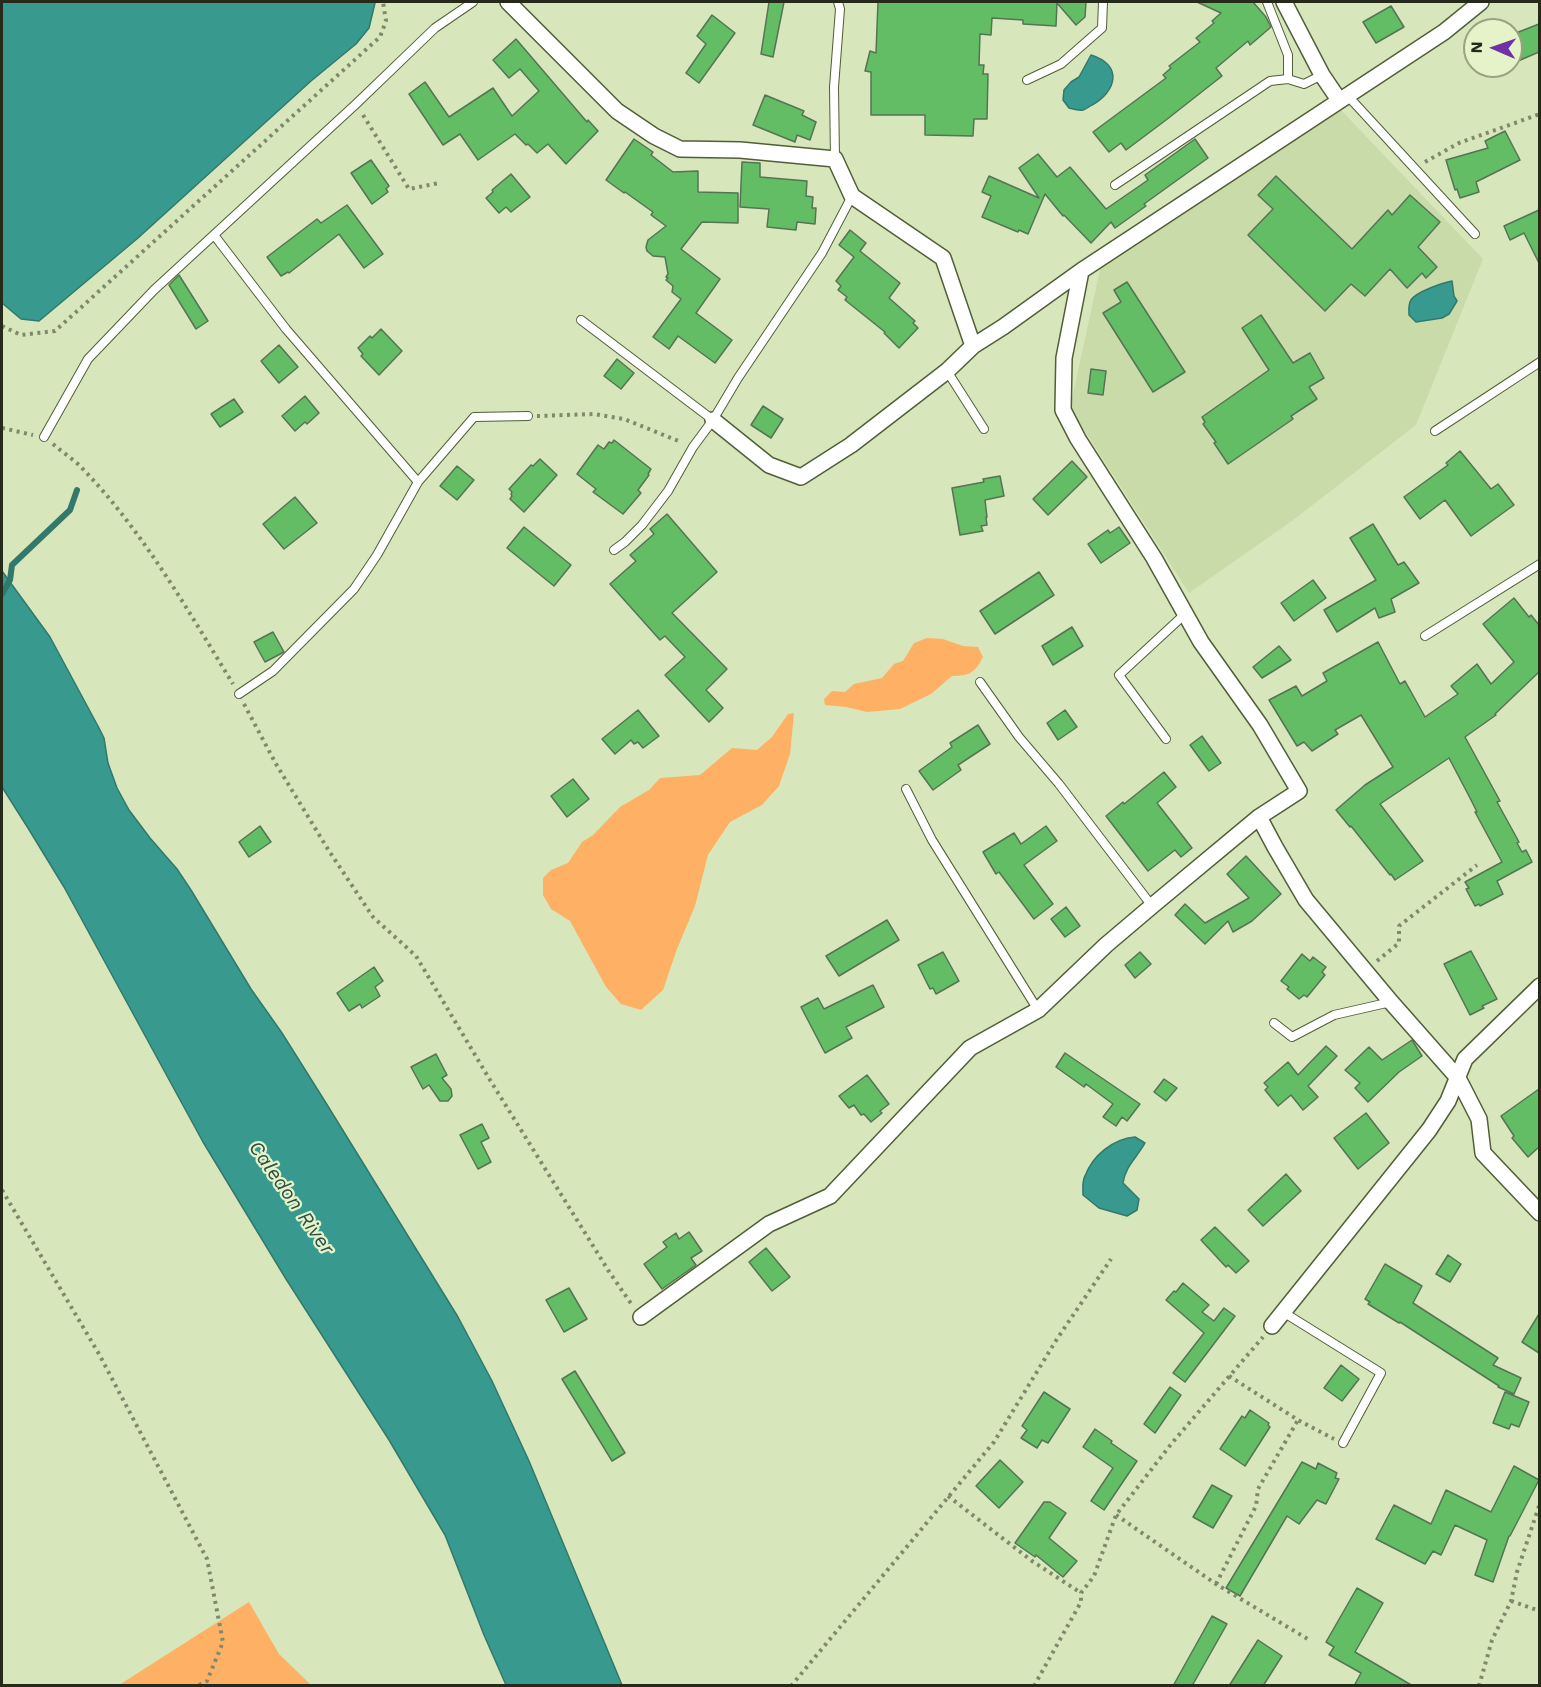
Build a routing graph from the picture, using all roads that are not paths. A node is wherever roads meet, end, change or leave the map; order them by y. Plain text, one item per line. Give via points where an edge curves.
1 (473, 2) edge
2 (508, 2) edge
3 (838, 2) edge
4 (1103, 2) edge
5 (1267, 2) edge
6 (1284, 2) edge
7 (1481, 2) edge
8 (1322, 75) junction
9 (1027, 80) dead end
10 (1288, 80) junction
11 (1343, 97) junction
12 (835, 159) junction
13 (1115, 185) dead end
14 (852, 196) junction
15 (1475, 234) dead end
16 (214, 236) junction
17 (1081, 271) junction
18 (581, 320) dead end
19 (973, 346) junction
20 (1539, 362) edge
21 (947, 371) junction
22 (528, 416) road end
23 (713, 420) junction
24 (984, 429) dead end
25 (1436, 431) dead end
26 (44, 437) road end
27 (418, 482) junction
28 (614, 550) dead end
29 (1539, 564) edge
30 (1185, 614) junction
31 (1425, 636) dead end
32 (980, 682) dead end
33 (239, 694) road end
34 (1167, 739) dead end
35 (906, 789) dead end
36 (1260, 817) junction
37 (1152, 906) junction
38 (1539, 988) edge
39 (1391, 1002) junction
40 (1038, 1010) junction
41 (1274, 1023) dead end
42 (1458, 1078) junction
43 (1539, 1214) edge
44 (1283, 1312) junction
45 (640, 1317) road end
46 (1272, 1326) road end
47 (1343, 1443) road end

1 - 16 lane via 435,28
2 - 12 street via 616,111 680,149
3 - 12 lane
4 - 9 lane via 1102,28 1061,64
5 - 10 lane via 1288,55
6 - 8 street
7 - 11 street via 1444,32
8 - 10 lane via 1304,84
8 - 11 street
10 - 13 lane via 1270,81
11 - 15 lane
11 - 17 street
12 - 14 street
14 - 19 street via 943,258
14 - 23 lane via 822,252
16 - 26 lane via 154,290 88,359
16 - 27 lane via 286,329
17 - 19 street
17 - 30 street via 1064,358 1063,410
18 - 23 lane
19 - 21 street
20 - 25 lane
21 - 23 street via 851,445 801,477 769,465
21 - 24 lane
22 - 27 lane via 474,417
23 - 28 lane via 668,491 642,525
27 - 33 lane via 354,589 273,671
29 - 31 lane
30 - 34 lane via 1119,675
30 - 36 street via 1299,791
32 - 37 lane via 1018,737
35 - 40 lane via 932,840
36 - 37 street
36 - 39 street via 1306,900
37 - 40 street
38 - 42 street via 1465,1059
39 - 41 lane via 1334,1016 1292,1037
39 - 42 street
40 - 45 street via 970,1048 830,1196 770,1224
42 - 43 street via 1479,1119 1483,1153
42 - 44 street via 1429,1130
44 - 46 street
44 - 47 lane via 1382,1373

